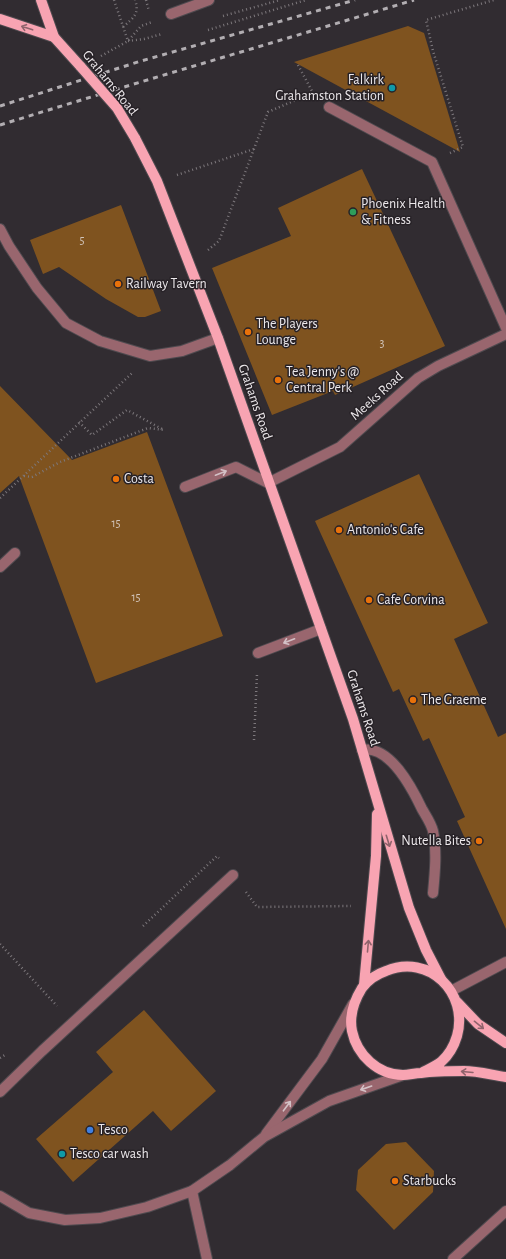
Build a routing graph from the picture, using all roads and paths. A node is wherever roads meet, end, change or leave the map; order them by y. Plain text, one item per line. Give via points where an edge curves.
1 (41, 0) edge
2 (114, 0) edge
3 (135, 0) edge
4 (146, 0) edge
5 (209, 0) edge
6 (306, 0) edge
7 (494, 0) edge
8 (171, 14) dead end
9 (0, 19) edge
10 (123, 27) junction
11 (208, 30) dead end
12 (54, 37) junction
13 (144, 39) dead end
14 (128, 41) junction
15 (298, 65) dead end
16 (81, 67) junction
17 (312, 93) junction
18 (329, 107) joint
19 (254, 149) junction
20 (432, 162) junction
21 (157, 182) junction
22 (0, 229) edge
23 (190, 264) junction
24 (506, 328) edge
25 (506, 334) edge
26 (218, 338) junction
27 (150, 356) junction
28 (79, 422) junction
29 (24, 476) junction
30 (268, 483) junction
31 (185, 486) dead end
32 (0, 498) edge
33 (15, 553) dead end
34 (0, 567) edge
35 (321, 629) junction
36 (258, 653) joint
37 (254, 740) dead end
38 (362, 750) junction
39 (377, 804) junction
40 (233, 875) dead end
41 (433, 893) dead end
42 (0, 944) edge
43 (506, 962) edge
44 (441, 979) junction
45 (364, 985) junction
46 (451, 990) junction
47 (355, 1000) junction
48 (457, 1002) junction
49 (57, 1006) dead end
50 (506, 1044) edge
51 (423, 1072) junction
52 (403, 1075) junction
53 (506, 1077) edge
54 (0, 1092) edge
55 (264, 1137) junction
56 (192, 1191) junction
57 (0, 1196) edge
58 (506, 1211) edge
59 (206, 1259) edge
60 (453, 1259) edge

1 - 12 main road, Grahams Road
2 - 10 path
3 - 10 path via 138,8 136,17
4 - 14 path via 152,22 141,26
5 - 8 street
6 - 11 path
7 - 20 path via 426,20 463,147
12 -> 9 main road, Grahams Road
10 - 14 path
12 - 16 main road, Grahams Road
13 - 14 path
14 - 16 path
15 - 17 path
16 - 21 main road, Grahams Road, bridge via 117,108
17 - 18 path via 327,102
17 - 19 path via 268,112
18 - 20 street
19 - 21 path
19 - 23 path via 219,240
20 - 24 street
21 - 23 main road, Grahams Road
22 - 27 street via 37,288 66,323 100,341
23 - 26 main road, Grahams Road
25 - 30 street, Meeks Road via 418,378 340,447
26 - 27 street via 182,352
26 - 30 main road, Grahams Road
27 - 28 path
28 - 29 path
28 - 29 path via 92,435 127,410 164,430 148,428 60,462 32,477
29 - 32 path
31 -> 30 street via 236,467
30 - 35 main road, Grahams Road
33 - 34 street
35 -> 36 street
35 - 38 main road, Grahams Road
36 - 37 path
38 - 39 main road, Grahams Road
38 - 41 street via 377,752 397,768 413,790 433,829 436,854
39 -> 44 main road, Grahams Road via 408,908
45 -> 39 main road, Grahams Road via 376,856
40 - 54 street
42 - 49 path
43 - 46 street
44 - 45 main road via 412,966 394,967 377,974
44 - 46 main road
45 - 47 main road
46 - 48 main road
47 - 52 main road via 351,1022 354,1040 359,1050 371,1063 387,1072
55 -> 47 street via 322,1059
48 -> 50 main road via 478,1024
48 - 51 main road via 460,1024 454,1047 442,1062
51 - 52 main road
53 -> 51 main road via 466,1071
52 -> 55 street via 329,1101
55 - 56 street
56 - 57 street via 147,1207 100,1218 65,1220 29,1213
56 - 59 street
58 - 60 street

